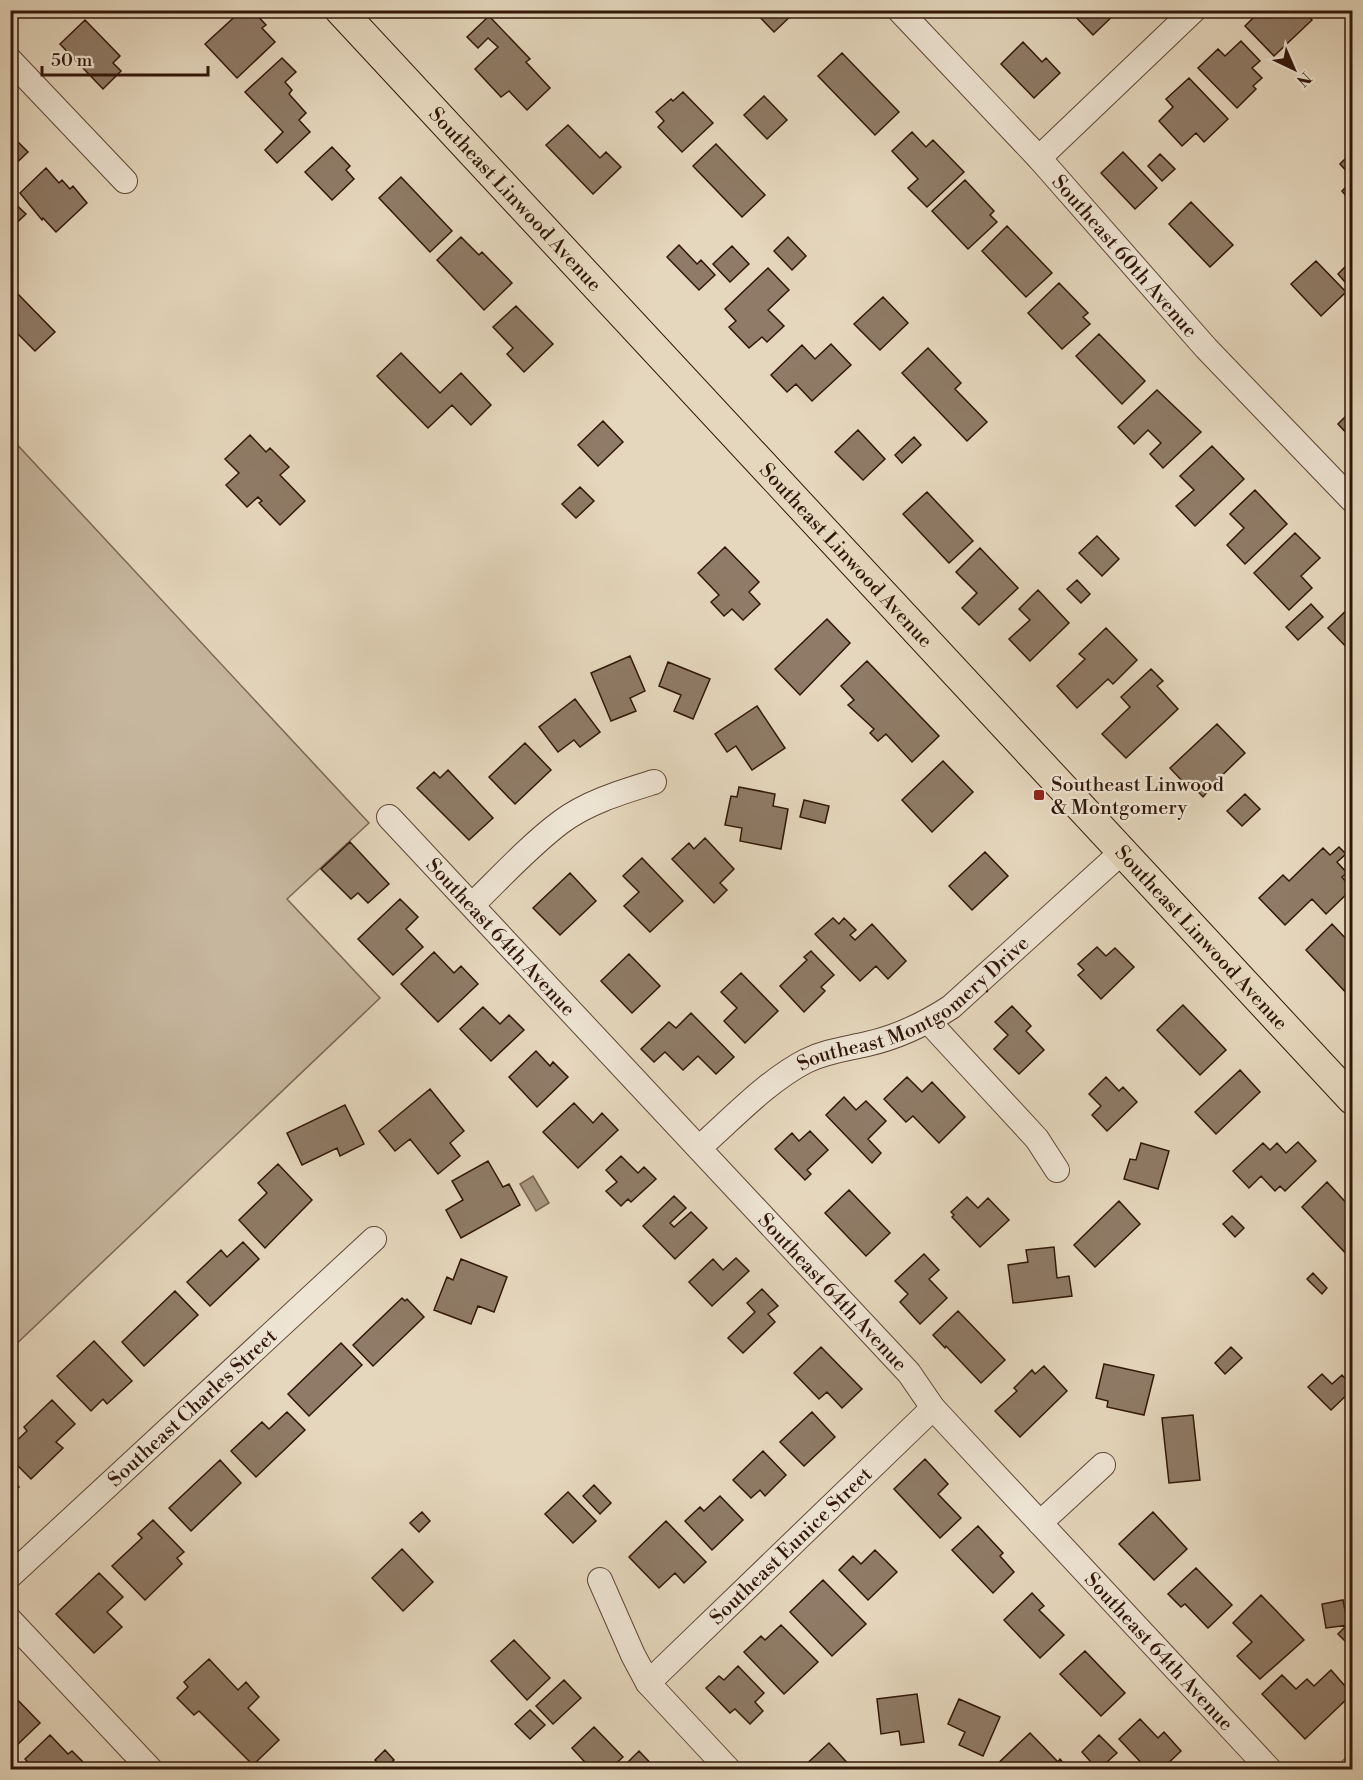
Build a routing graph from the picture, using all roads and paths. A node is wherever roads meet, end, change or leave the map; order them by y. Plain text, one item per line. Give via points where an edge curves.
1 (340, 10) edge
2 (899, 10) edge
3 (1194, 10) edge
4 (10, 60) edge
5 (1039, 158) junction
6 (125, 181) dead end
7 (1353, 500) edge
8 (654, 782) dead end
9 (389, 818) dead end
10 (1123, 851) junction
11 (472, 905) junction
12 (929, 1022) junction
13 (1353, 1098) edge
14 (699, 1148) junction
15 (1057, 1170) dead end
16 (374, 1239) dead end
17 (933, 1408) junction
18 (1103, 1465) dead end
19 (1040, 1523) junction
20 (10, 1576) edge
21 (600, 1580) dead end
22 (10, 1620) edge
23 (648, 1683) junction
24 (151, 1770) edge
25 (729, 1770) edge
26 (1270, 1770) edge

1 - 10 main road, Southeast Linwood Avenue
2 - 5 street, Southeast 60th Avenue
3 - 5 street
4 - 6 street
5 - 7 street, Southeast 60th Avenue via 1206,348
8 - 11 street via 620,792 562,822
9 - 11 street, Southeast 64th Avenue
10 - 12 street, Southeast Montgomery Drive via 969,992
10 - 13 main road, Southeast Linwood Avenue
11 - 14 street, Southeast 64th Avenue
12 - 14 street, Southeast Montgomery Drive via 889,1038 830,1050 782,1074
12 - 15 street via 1037,1139
14 - 17 street, Southeast 64th Avenue via 909,1373
16 - 20 street, Southeast Charles Street
17 - 19 street, Southeast 64th Avenue
17 - 23 street, Southeast Eunice Street
18 - 19 street
19 - 26 street, Southeast 64th Avenue
21 - 23 street
22 - 24 street
23 - 25 street

